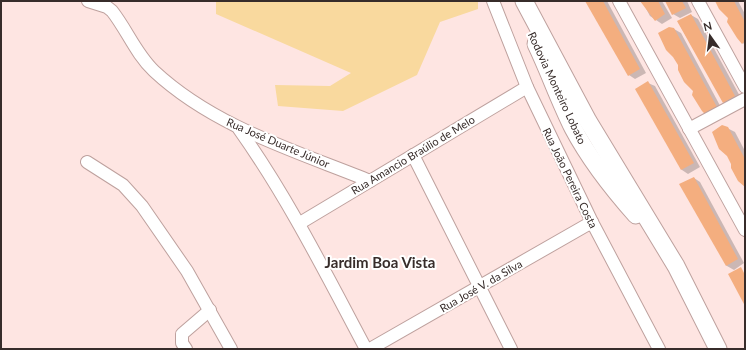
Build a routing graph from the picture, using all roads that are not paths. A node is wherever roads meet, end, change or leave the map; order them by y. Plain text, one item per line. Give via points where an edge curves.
1 (88, 1) edge
2 (493, 1) edge
3 (522, 1) edge
4 (618, 1) edge
5 (698, 1) edge
6 (527, 87) junction
7 (745, 87) edge
8 (745, 98) edge
9 (239, 129) junction
10 (689, 129) junction
11 (413, 155) junction
12 (87, 162) dead end
13 (370, 181) junction
14 (592, 222) junction
15 (300, 223) junction
16 (745, 230) edge
17 (479, 286) junction
18 (210, 310) junction
19 (706, 327) junction
20 (186, 349) edge
21 (231, 349) edge
22 (366, 349) edge
23 (370, 349) edge
24 (510, 349) edge
25 (659, 349) edge
26 (709, 349) edge
27 (718, 349) edge

1 - 9 street, Rua José Duarte Júnior via 112,11 136,49 154,71 199,105
2 - 6 street, Rua João Pereira Costa
3 - 19 main road, Rodovia Monteiro Lobato via 588,121 683,280
4 - 10 street
5 - 7 street
6 - 11 street, Rua Amancio Braúlio de Melo
6 - 14 street, Rua João Pereira Costa
8 - 10 street
9 - 13 street, Rua José Duarte Júnior
9 - 15 street via 259,156
10 - 16 street
11 - 13 street, Rua Amancio Braúlio de Melo
11 - 17 street
12 - 18 street via 130,192 187,271
13 - 15 street, Rua Amancio Braúlio de Melo
14 - 17 street, Rua José V. da Silva
14 - 25 street, Rua João Pereira Costa
15 - 22 street
17 - 23 street, Rua José V. da Silva
17 - 24 street
18 - 20 street via 182,334 182,343
18 - 21 street
19 - 26 main road, Rodovia Monteiro Lobato
19 - 27 main road, Rodovia Monteiro Lobato

